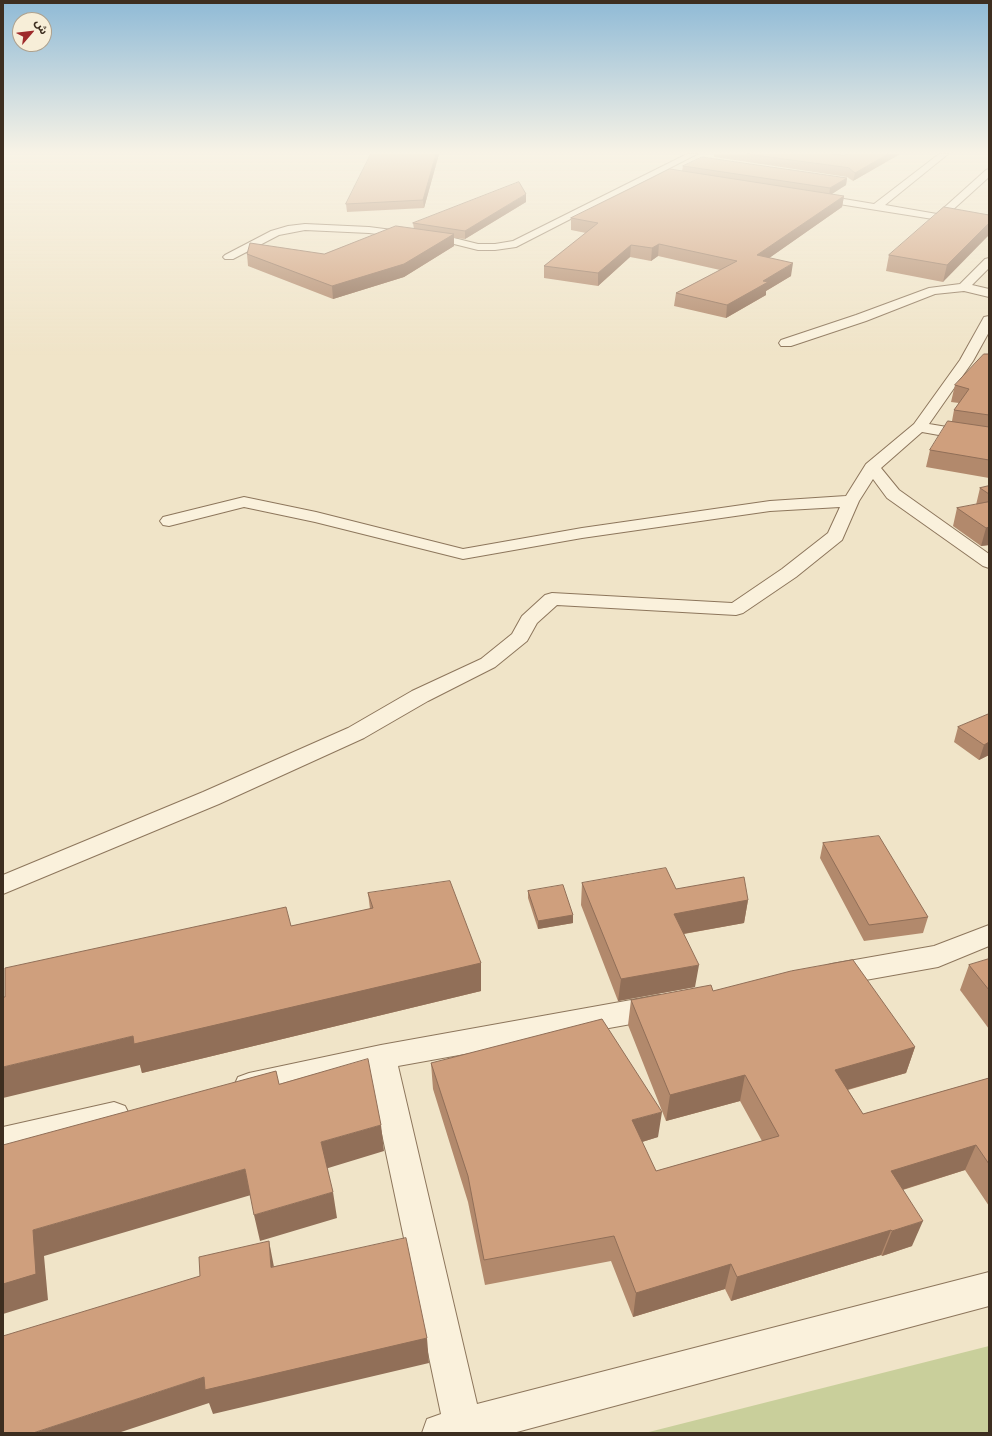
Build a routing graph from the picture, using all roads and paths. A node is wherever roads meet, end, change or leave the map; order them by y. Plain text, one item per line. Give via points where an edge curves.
1 (561, 221) edge
2 (964, 221) edge
3 (989, 225) edge
4 (229, 257) dead end
5 (989, 261) edge
6 (964, 287) junction
7 (989, 293) edge
8 (989, 320) edge
9 (786, 343) dead end
10 (919, 427) junction
11 (989, 439) edge
12 (872, 467) junction
13 (851, 501) junction
14 (169, 521) dead end
15 (989, 562) edge
16 (3, 885) edge
17 (989, 935) edge
18 (805, 980) edge
19 (687, 1002) edge
20 (381, 1057) junction
21 (219, 1093) edge
22 (142, 1110) edge
23 (3, 1141) edge
24 (989, 1289) edge
25 (452, 1430) edge

1 - 4 street via 516,244 496,247 478,247 454,241 369,230 305,227 275,233
2 - 3 street
5 - 6 street
6 - 7 street
6 - 9 street via 933,291
8 - 10 street via 974,362
10 - 11 street
10 - 12 street
12 - 13 street
12 - 15 street via 893,494
13 - 14 street via 770,506 582,532 463,554 316,517 244,502
13 - 16 street via 836,536 789,573 736,609 552,599 529,620 520,637 488,663 420,696 356,733 211,798
17 - 18 street via 938,956
19 - 20 street
20 - 21 street
20 - 25 street
22 - 23 street
24 - 25 street

